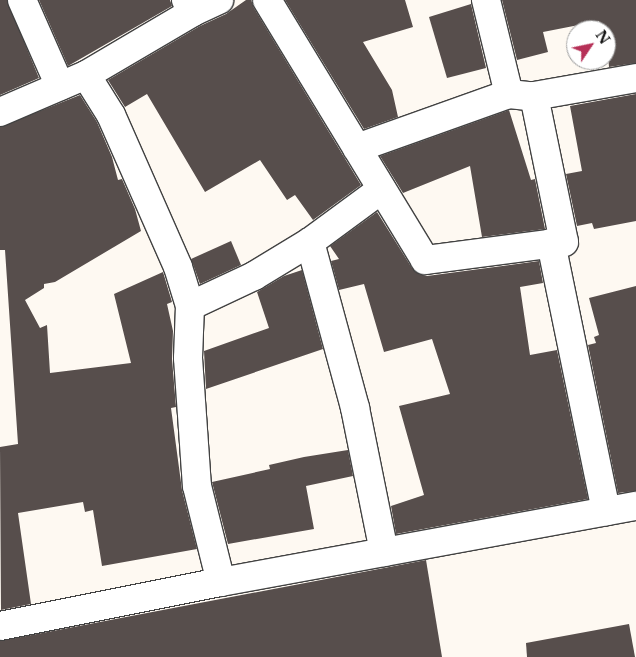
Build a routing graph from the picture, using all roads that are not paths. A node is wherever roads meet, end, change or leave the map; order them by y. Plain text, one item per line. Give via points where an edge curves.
1 (22, 0) edge
2 (218, 0) edge
3 (267, 0) edge
4 (486, 0) edge
5 (190, 6) edge
6 (86, 75) junction
7 (636, 78) edge
8 (60, 86) junction
9 (521, 95) junction
10 (0, 112) edge
11 (357, 148) junction
12 (382, 189) junction
13 (310, 242) junction
14 (551, 243) junction
15 (190, 306) junction
16 (636, 506) edge
17 (606, 511) junction
18 (384, 552) junction
19 (221, 582) junction
20 (0, 626) edge

1 - 8 street
2 - 5 street
3 - 11 street
4 - 9 street
5 - 6 street
6 - 8 street
6 - 15 street via 111,115 178,267
7 - 9 street
8 - 10 street
9 - 11 street
9 - 14 street via 564,242
11 - 12 street
12 - 13 street
12 - 14 street via 425,260
13 - 15 street via 254,276
13 - 18 street via 355,408
14 - 17 street
15 - 19 street via 188,358 197,486
16 - 17 street
17 - 18 street
18 - 19 street
19 - 20 street

